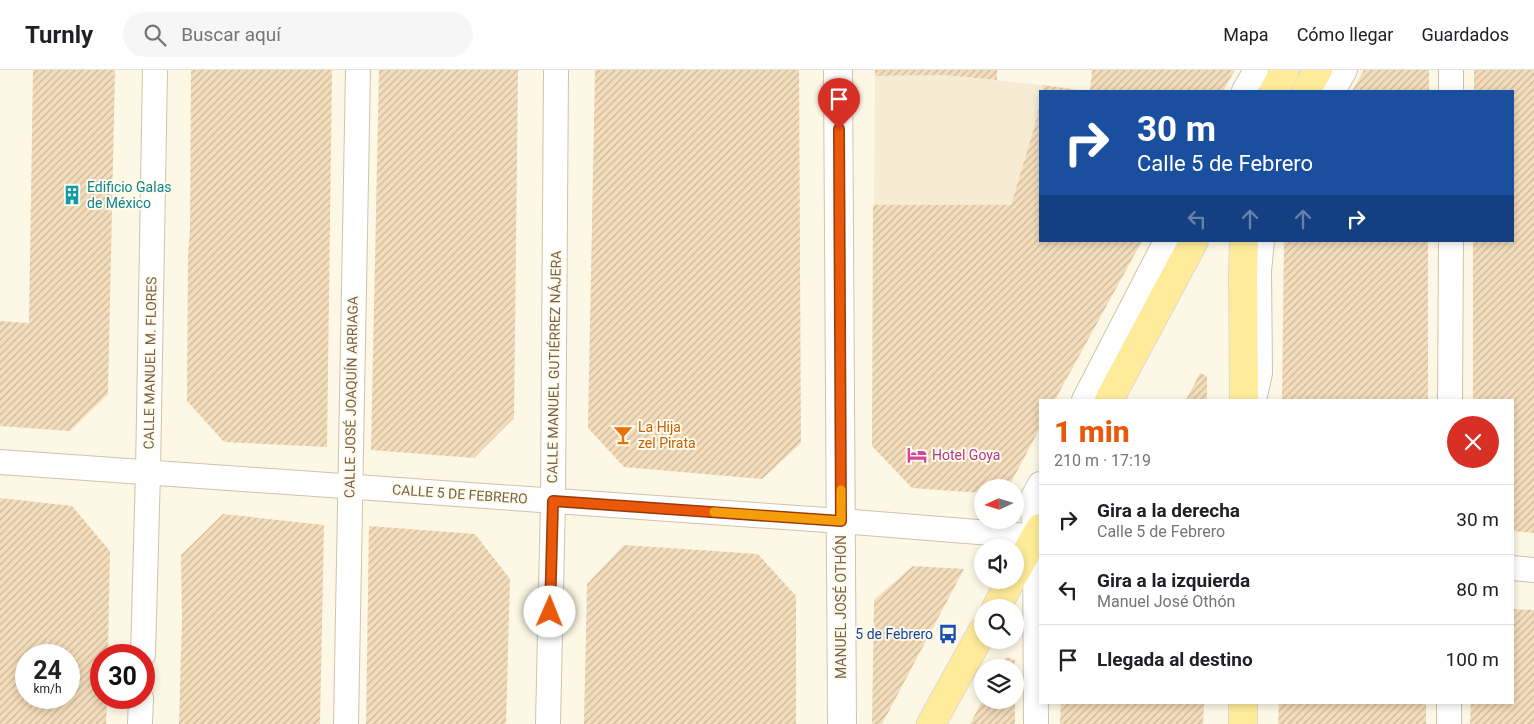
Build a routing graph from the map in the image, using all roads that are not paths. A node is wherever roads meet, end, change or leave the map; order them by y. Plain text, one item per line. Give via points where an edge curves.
1 (155, 70) edge
2 (358, 70) edge
3 (556, 70) edge
4 (838, 70) edge
5 (1256, 70) edge
6 (1285, 70) edge
7 (1318, 70) edge
8 (1345, 70) edge
9 (1451, 70) edge
10 (1245, 90) edge
11 (1275, 90) edge
12 (1307, 90) edge
13 (1334, 90) edge
14 (1451, 90) edge
15 (1165, 242) edge
16 (1193, 242) edge
17 (1244, 242) edge
18 (1262, 242) edge
19 (1451, 242) edge
20 (1085, 399) edge
21 (1109, 399) edge
22 (1244, 399) edge
23 (1254, 399) edge
24 (1450, 399) edge
25 (0, 462) edge
26 (148, 472) junction
27 (350, 486) junction
28 (1039, 486) edge
29 (553, 501) junction
30 (841, 521) junction
31 (1038, 534) edge
32 (1024, 558) edge
33 (1514, 568) edge
34 (1534, 570) edge
35 (142, 644) edge
36 (974, 646) edge
37 (1243, 704) edge
38 (1449, 704) edge
39 (141, 709) edge
40 (140, 724) edge
41 (346, 724) edge
42 (548, 724) edge
43 (842, 724) edge
44 (931, 724) edge
45 (1036, 724) edge
46 (1243, 724) edge
47 (1449, 724) edge

1 - 26 street, CALLE MANUEL M. FLORES
2 - 27 street, CALLE JOSÉ JOAQUÍN ARRIAGA
3 - 29 street, CALLE MANUEL GUTIÉRREZ NÁJERA
4 - 30 street, MANUEL JOSÉ OTHÓN
5 - 10 street
6 - 11 main road
7 - 12 main road
8 - 13 street
9 - 14 street
15 - 20 street
16 - 21 main road
17 - 22 main road
18 - 23 street via 1260,374
19 - 24 street
25 - 26 street, CALLE 5 DE FEBRERO
26 - 27 street, CALLE 5 DE FEBRERO
26 - 35 street, CALLE MANUEL M. FLORES
27 - 29 street, CALLE 5 DE FEBRERO
27 - 41 street, CALLE JOSÉ JOAQUÍN ARRIAGA
28 - 31 street via 1032,499
29 - 30 street, CALLE 5 DE FEBRERO
29 - 42 street, CALLE MANUEL GUTIÉRREZ NÁJERA
30 - 31 street, CALLE 5 DE FEBRERO
30 - 43 street, MANUEL JOSÉ OTHÓN
31 - 32 main road
31 - 45 street
33 - 34 street
36 - 44 main road
37 - 46 main road
38 - 47 street
39 - 40 street

